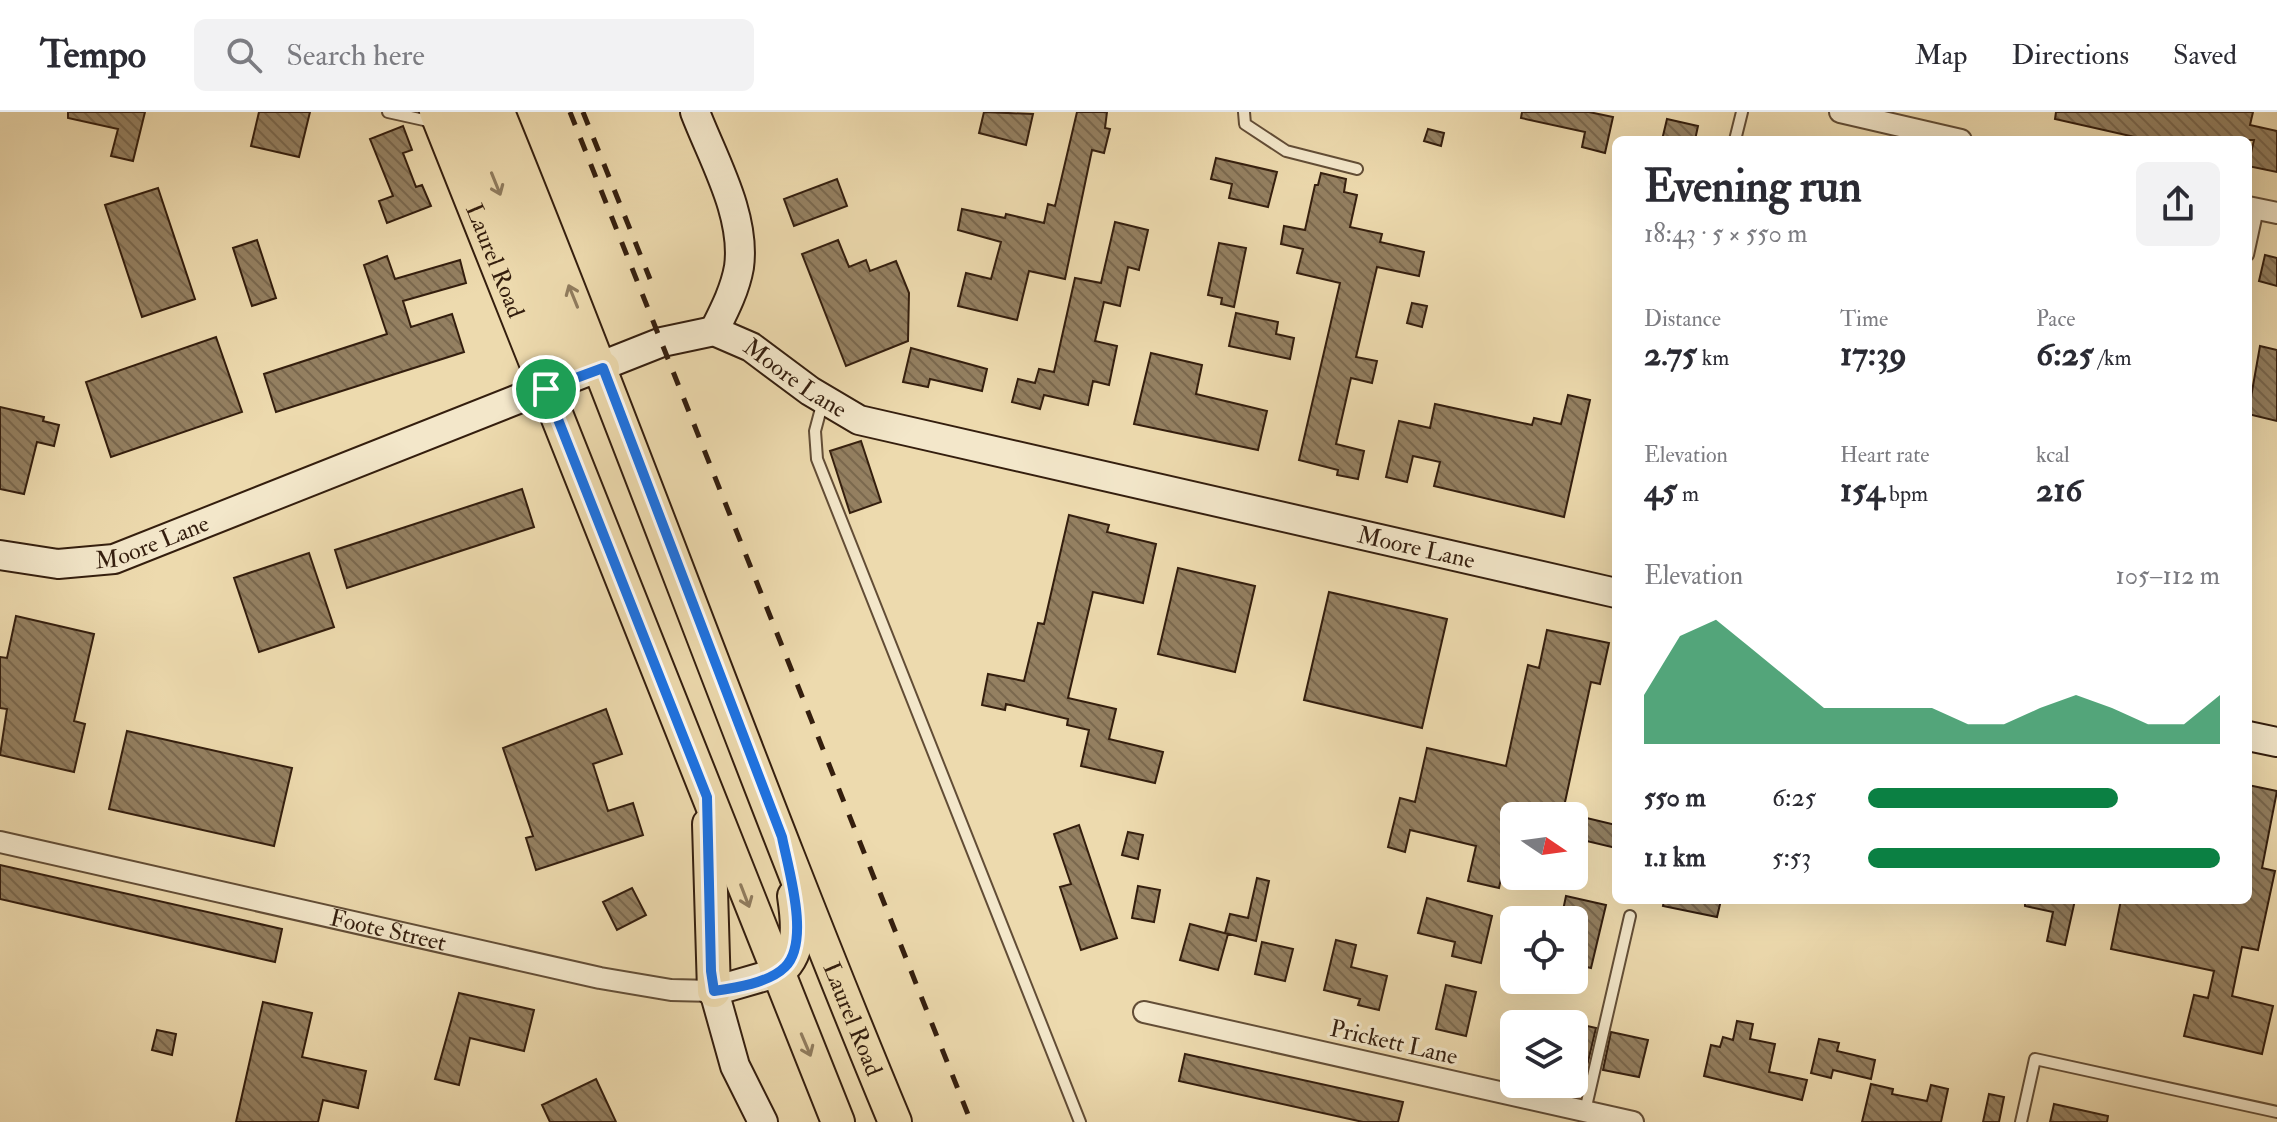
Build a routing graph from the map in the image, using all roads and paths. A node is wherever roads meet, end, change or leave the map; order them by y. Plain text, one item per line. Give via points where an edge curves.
1 (388, 112) edge
2 (498, 112) edge
3 (695, 112) edge
4 (1244, 112) edge
5 (1742, 112) edge
6 (1840, 112) edge
7 (448, 116) edge
8 (1736, 136) edge
9 (1944, 136) edge
10 (1357, 169) dead end
11 (2261, 210) edge
12 (2252, 241) edge
13 (714, 331) junction
14 (603, 368) junction
15 (546, 389) junction
16 (823, 399) junction
17 (0, 555) edge
18 (1612, 592) edge
19 (2252, 737) edge
20 (2277, 742) edge
21 (707, 797) junction
22 (782, 837) junction
23 (0, 842) edge
24 (1630, 916) dead end
25 (776, 973) junction
26 (714, 991) junction
27 (1144, 1012) dead end
28 (865, 1051) junction
29 (2277, 1112) edge
30 (1571, 1113) edge
31 (752, 1115) edge
32 (838, 1122) edge
33 (895, 1122) edge
34 (1080, 1122) edge
35 (1633, 1122) edge
36 (2021, 1122) edge

1 - 7 lane
14 -> 2 main road, Laurel Road
3 - 13 street via 739,237 739,267
4 - 10 lane via 1245,124 1286,151
5 - 8 lane
6 - 9 street
7 -> 14 main road via 560,344
7 - 15 main road, Laurel Road
11 - 12 lane
13 - 14 street, Moore Lane via 662,342
13 - 16 street, Moore Lane via 751,347
14 - 15 street, Moore Lane
14 - 22 main road, Laurel Road
15 - 17 street, Moore Lane via 114,559 58,564
15 - 21 main road, Laurel Road
16 - 18 street, Moore Lane via 859,420
16 - 34 lane via 815,431 817,459
19 - 20 street
21 -> 25 main road, Laurel Road
21 - 26 main road
22 - 25 main road via 797,928 791,958
22 - 28 main road, Laurel Road
23 - 26 street, Foote Street via 600,978
24 - 30 lane
25 - 26 street, Foote Street
25 - 28 main road via 812,978
25 -> 32 main road, Laurel Road
26 - 31 street
27 - 30 street, Prickett Lane
28 - 33 main road, Laurel Road
29 - 36 lane via 2035,1059
30 - 35 street, Prickett Lane

